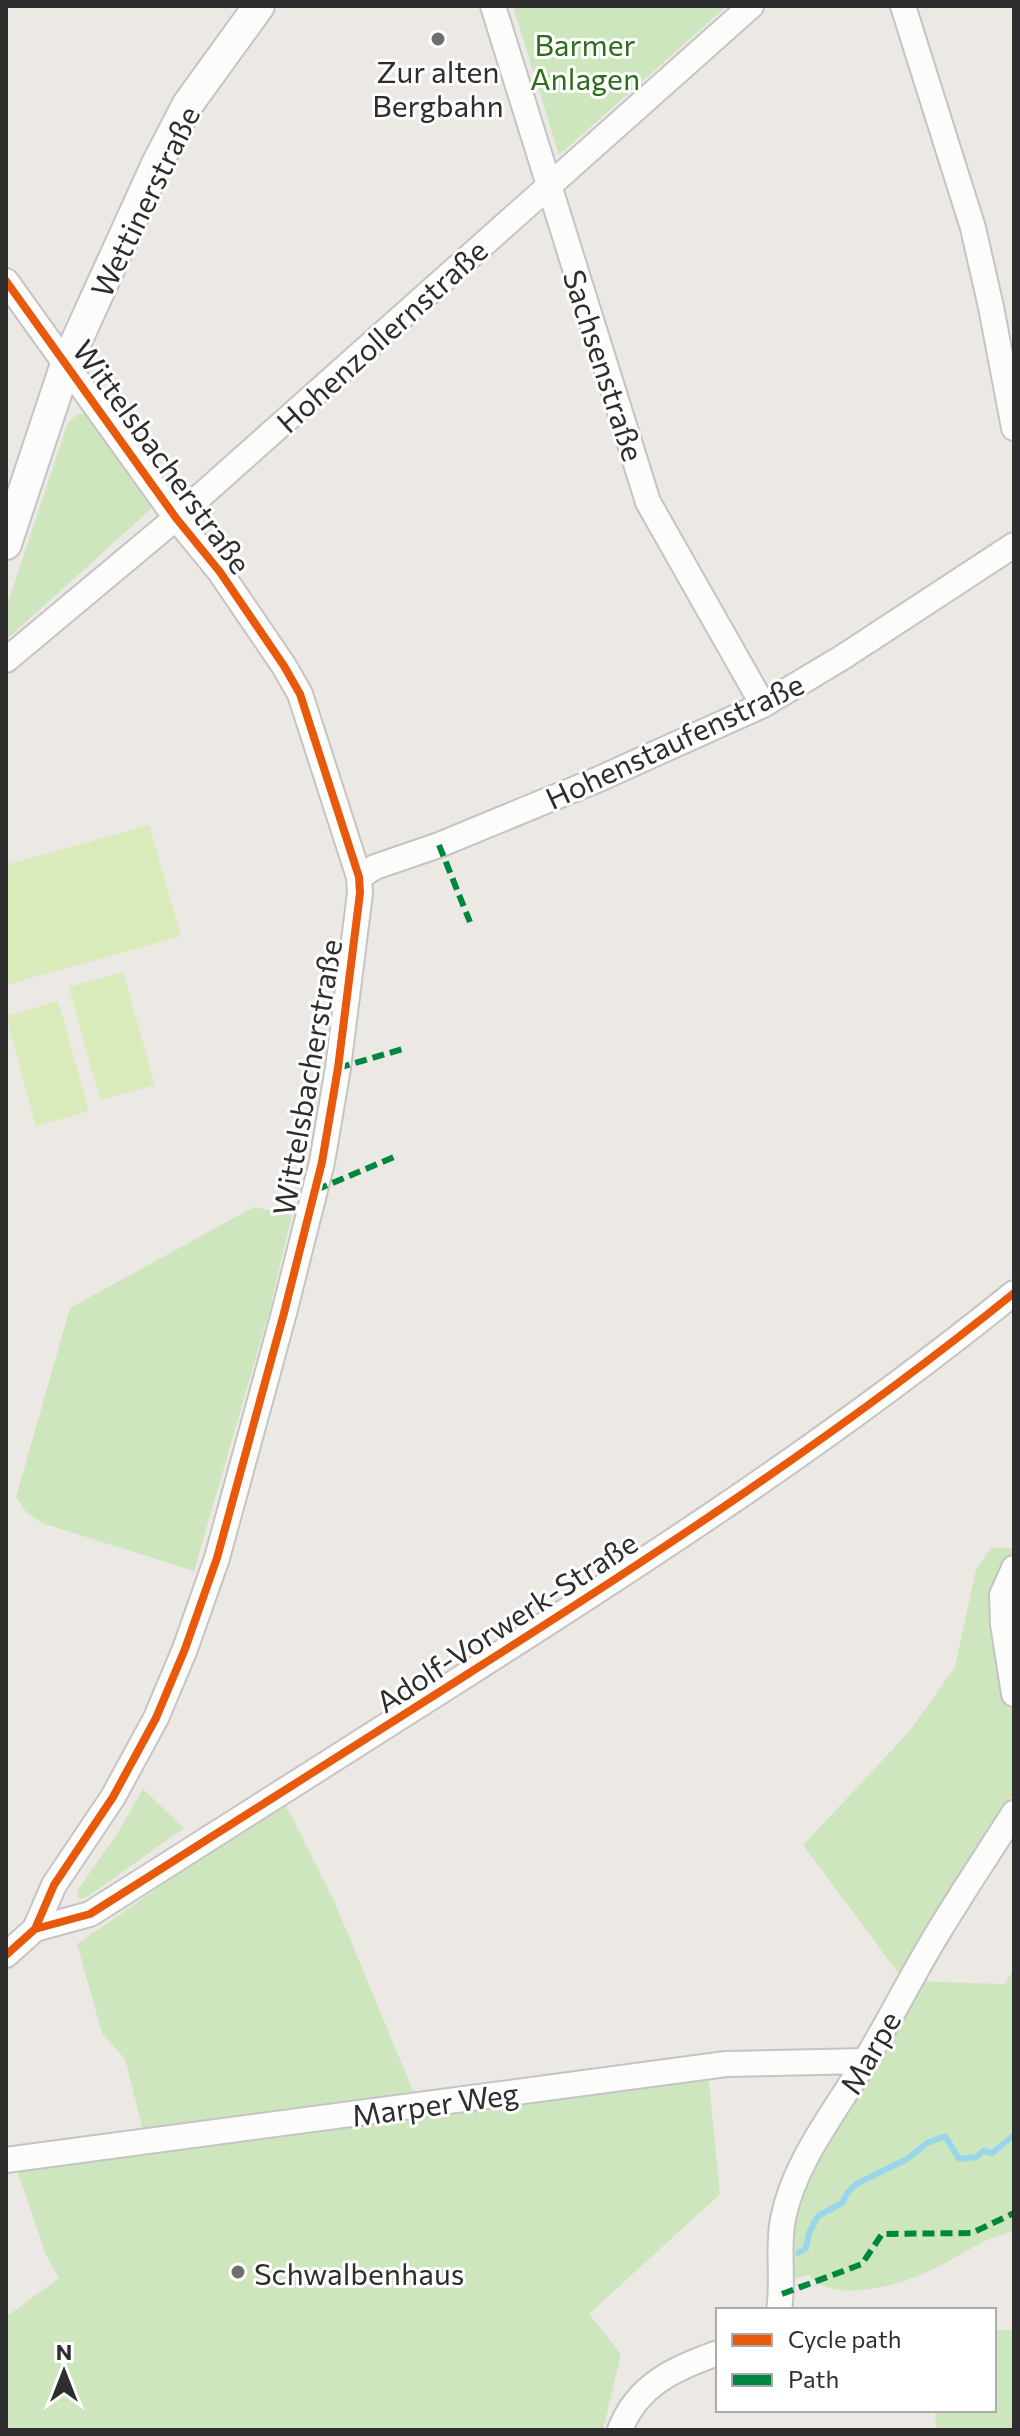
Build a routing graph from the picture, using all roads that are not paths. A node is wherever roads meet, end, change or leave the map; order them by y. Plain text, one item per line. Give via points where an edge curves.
1 (259, 6) edge
2 (493, 6) edge
3 (751, 6) edge
4 (903, 6) edge
5 (548, 186) junction
6 (6, 281) edge
7 (66, 364) junction
8 (1014, 428) edge
9 (176, 518) junction
10 (6, 544) edge
11 (1014, 545) edge
12 (6, 660) edge
13 (763, 705) junction
14 (359, 877) junction
15 (1014, 1293) edge
16 (1014, 1568) edge
17 (1014, 1694) edge
18 (1014, 1813) edge
19 (35, 1929) junction
20 (6, 1955) edge
21 (865, 2061) junction
22 (6, 2160) edge
23 (779, 2308) edge
24 (716, 2354) edge
25 (620, 2430) edge

1 - 7 street, Wettinerstraße via 188,104
2 - 5 street, Sachsenstraße
3 - 5 street, Hohenzollernstraße
4 - 8 street via 973,228
5 - 9 street, Hohenzollernstraße
5 - 13 street, Sachsenstraße via 648,502
6 - 7 street, Wittelsbacherstraße
7 - 9 street, Wittelsbacherstraße
7 - 10 street, Wettinerstraße
9 - 12 street, Hohenzollernstraße
9 - 14 street, Wittelsbacherstraße via 220,572 300,694
11 - 13 street, Hohenstaufenstraße
13 - 14 street, Hohenstaufenstraße
14 - 19 street, Wittelsbacherstraße via 322,1162 217,1558 156,1718 113,1797 54,1885
15 - 19 street, Adolf-Vorwerk-Straße via 796,1458 588,1598 90,1914
16 - 17 street via 1002,1595
18 - 21 street, Marpe
19 - 20 street, Adolf-Vorwerk-Straße
21 - 22 street, Marper Weg via 726,2064
21 - 23 street, Marpe via 793,2187 783,2219
24 - 25 street via 663,2376 639,2395

